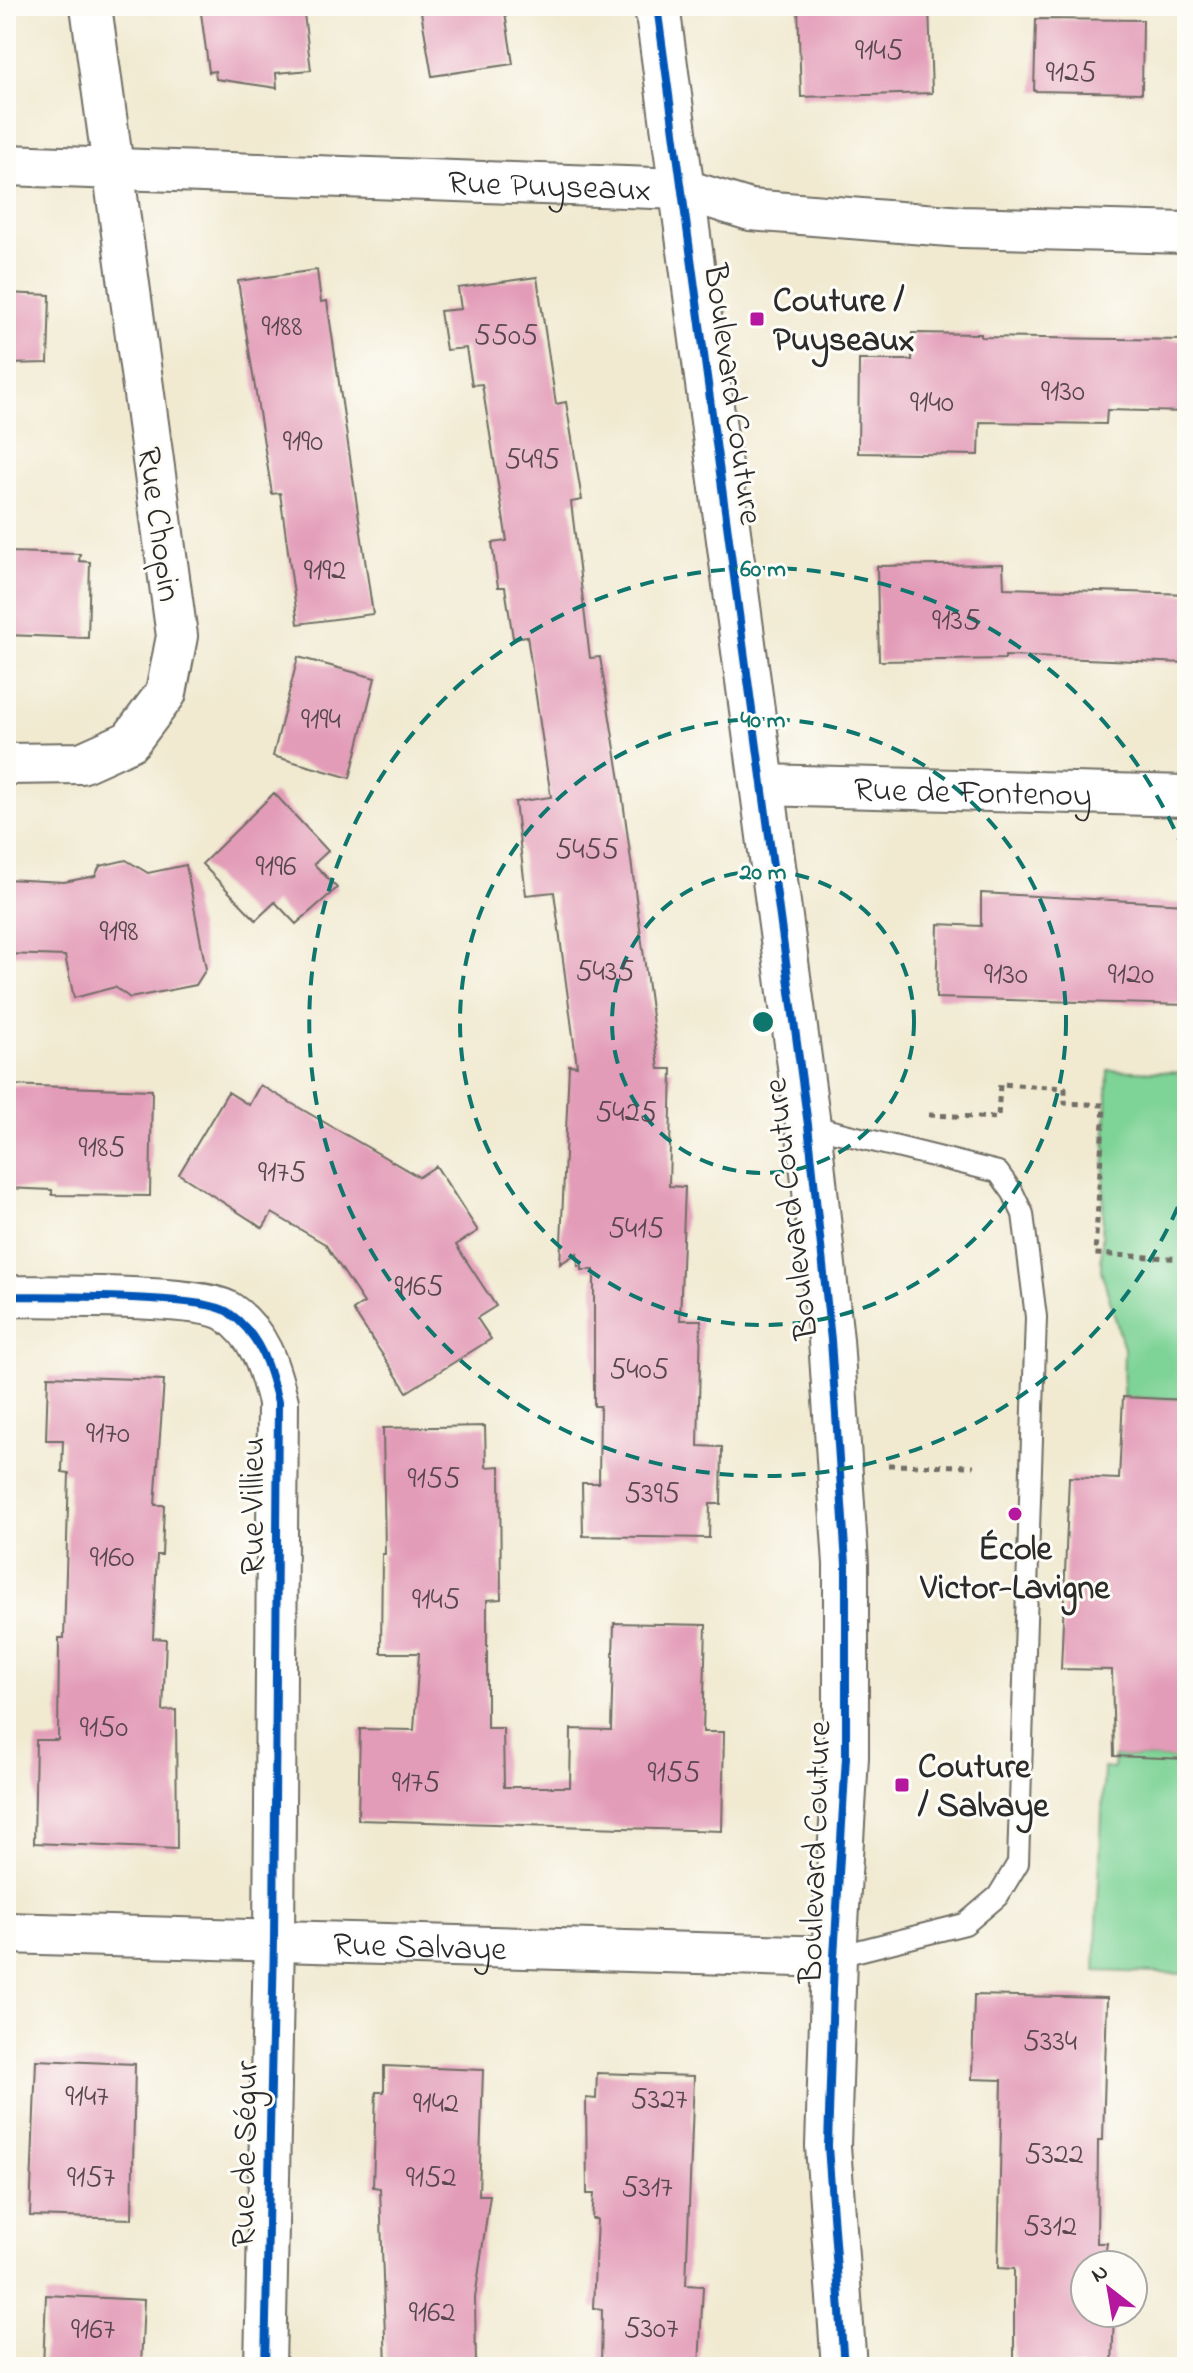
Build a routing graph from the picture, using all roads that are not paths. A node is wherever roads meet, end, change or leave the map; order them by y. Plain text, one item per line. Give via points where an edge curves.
1 (91, 6) edge
2 (657, 6) edge
3 (6, 165) edge
4 (113, 168) junction
5 (682, 189) junction
6 (1187, 233) edge
7 (6, 764) edge
8 (761, 785) junction
9 (1187, 796) edge
10 (808, 1125) junction
11 (6, 1296) edge
12 (6, 1933) edge
13 (274, 1941) junction
14 (834, 1957) junction
15 (265, 2367) edge
16 (844, 2367) edge

1 - 4 street, Rue Chopin
2 - 5 street, Boulevard Couture
3 - 4 street, Rue Puyseaux
4 - 5 street, Rue Puyseaux
4 - 7 street, Rue Chopin via 177,636 166,693 130,741 81,763
5 - 6 street, Rue Puyseaux via 750,210 962,227
5 - 8 street, Boulevard Couture
8 - 9 street, Rue de Fontenoy
8 - 10 street, Boulevard Couture
10 - 14 street, Boulevard Couture via 831,1340 846,1564 846,1757
10 - 14 lane via 998,1172 1023,1214 1036,1317 1018,1863 998,1896 965,1924
11 - 13 street, Rue Villieu via 189,1302 226,1310 254,1335 269,1366 278,1402
12 - 13 street, Rue Salvaye
13 - 14 street, Rue Salvaye
13 - 15 street, Rue de Ségur
14 - 16 street, Boulevard Couture via 828,2146

